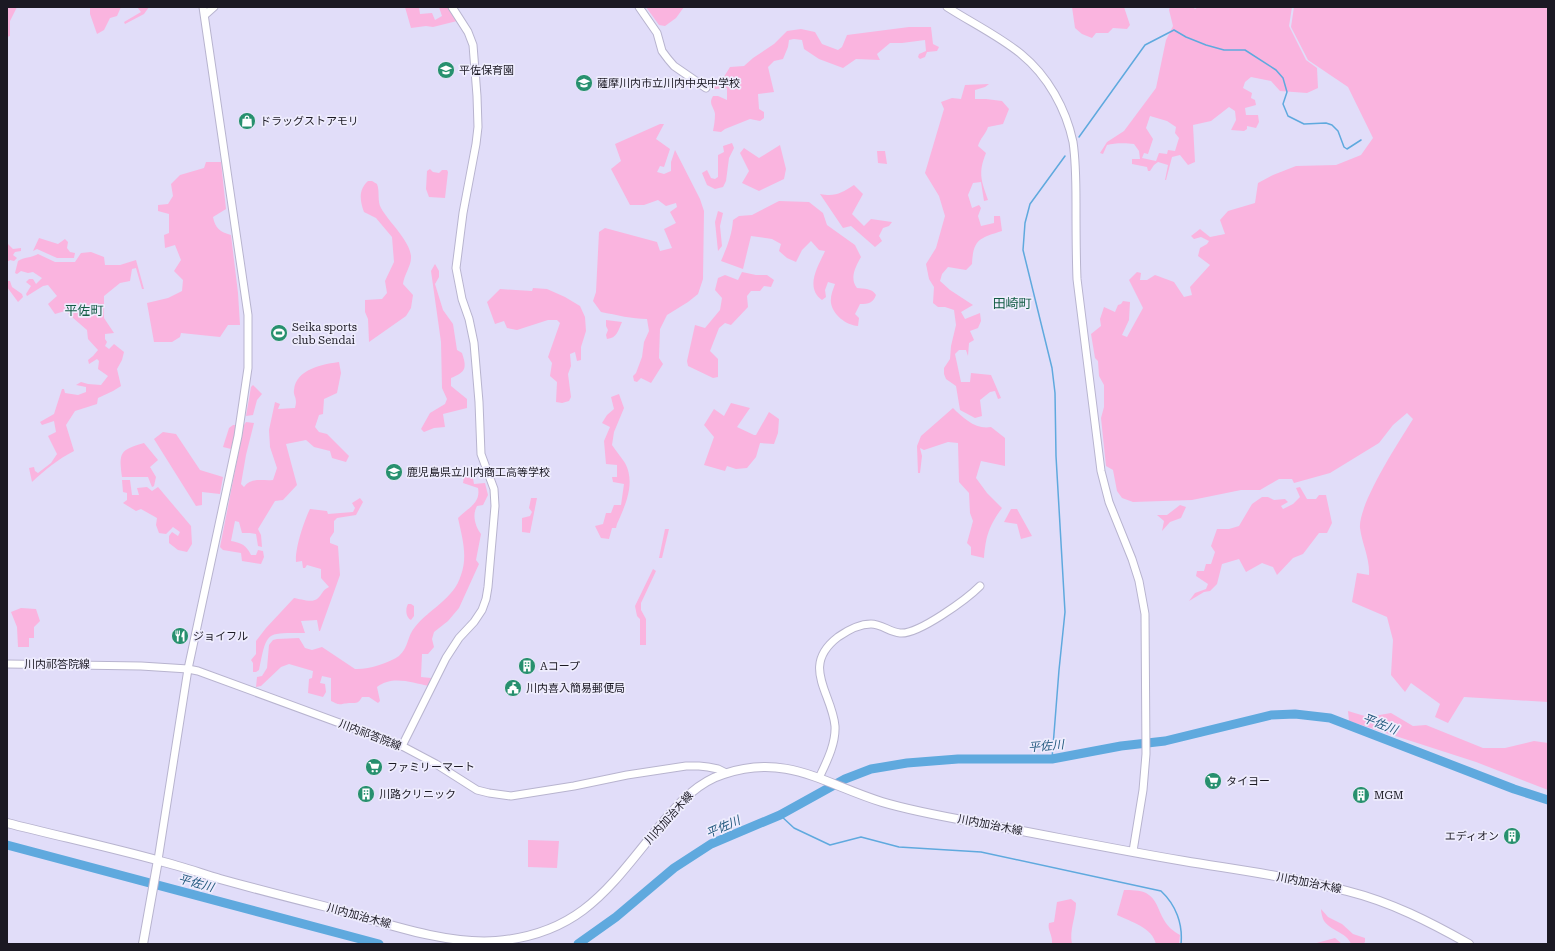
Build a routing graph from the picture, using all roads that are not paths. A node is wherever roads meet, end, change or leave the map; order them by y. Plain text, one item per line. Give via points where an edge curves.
1 (214, 7) edge
2 (452, 7) edge
3 (639, 7) edge
4 (947, 7) edge
5 (204, 11) edge
6 (706, 88) dead end
7 (980, 586) dead end
8 (7, 664) edge
9 (188, 669) junction
10 (402, 746) junction
11 (699, 766) junction
12 (726, 773) junction
13 (821, 779) junction
14 (699, 786) junction
15 (7, 822) edge
16 (1133, 851) junction
17 (158, 864) junction
18 (144, 944) edge
19 (1469, 944) edge

1 - 5 street
2 - 10 street via 473,45 478,127 456,268 472,330 481,449 494,489 495,506 488,587 482,610 446,658
3 - 6 street via 657,33 662,51 668,59
4 - 16 street via 1023,55 1056,96 1072,141 1076,177 1077,279 1100,464 1109,502 1137,575 1144,609 1146,754
5 - 9 street via 248,315 248,347 245,397 238,436
7 - 13 street via 936,619 912,632 899,633 877,625 865,625 852,628 829,646 820,659 820,666 824,690 834,719 834,736
8 - 9 street, 川内祁答院線
9 - 10 street, 川内祁答院線
9 - 17 street
10 - 11 street, 川内祁答院線 via 477,790 502,796
11 - 12 street, 川内祁答院線
11 - 14 street via 706,771 708,778
12 - 13 main road, 川内加治木線 via 754,766 766,766 794,769
12 - 14 main road, 川内加治木線
13 - 16 main road, 川内加治木線 via 848,791 907,809
14 - 17 main road, 川内加治木線 via 675,807 614,882 591,905 560,924 521,938 466,941 434,936
15 - 17 main road, 川内加治木線
16 - 19 main road, 川内加治木線 via 1348,891 1384,902 1422,918
17 - 18 main road

